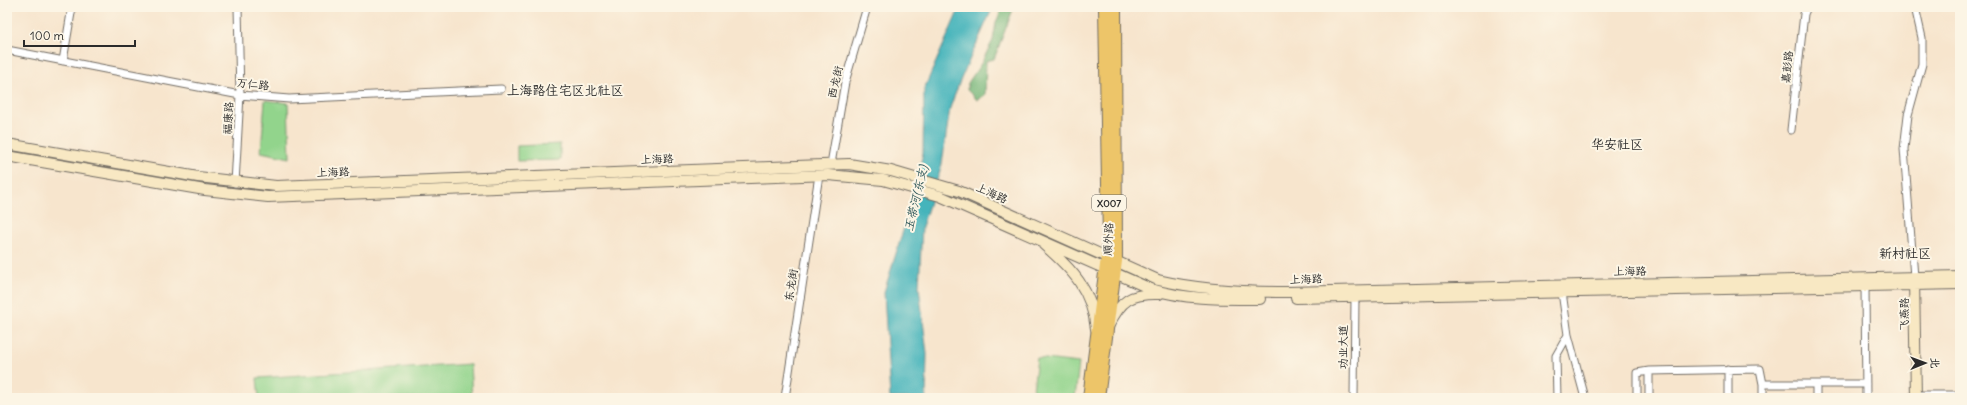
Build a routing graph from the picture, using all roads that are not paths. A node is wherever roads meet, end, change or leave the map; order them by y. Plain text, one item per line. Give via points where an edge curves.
1 (72, 7) edge
2 (238, 7) edge
3 (867, 7) edge
4 (1105, 7) edge
5 (1115, 7) edge
6 (1807, 7) edge
7 (1915, 7) edge
8 (7, 50) edge
9 (63, 61) junction
10 (500, 89) dead end
11 (240, 95) junction
12 (1791, 130) dead end
13 (7, 144) edge
14 (7, 156) edge
15 (831, 164) junction
16 (819, 175) junction
17 (235, 183) junction
18 (1036, 238) junction
19 (1111, 265) junction
20 (1960, 276) edge
21 (1915, 281) junction
22 (1960, 284) edge
23 (1865, 286) junction
24 (1562, 292) junction
25 (1170, 294) junction
26 (1355, 297) junction
27 (1108, 328) junction
28 (1568, 335) junction
29 (1097, 340) junction
30 (1728, 370) junction
31 (1649, 371) junction
32 (1763, 384) junction
33 (1816, 384) junction
34 (1866, 384) junction
35 (1960, 395) edge
36 (1916, 397) edge
37 (785, 398) edge
38 (1089, 398) edge
39 (1098, 398) edge
40 (1354, 398) edge
41 (1557, 398) edge
42 (1585, 398) edge
43 (1637, 398) edge
44 (1649, 398) edge
45 (1728, 398) edge
46 (1763, 398) edge
47 (1816, 398) edge
48 (1866, 398) edge

1 - 9 street
2 - 11 street, 福康路
3 - 15 street, 西龙街 via 845,82
4 - 19 main road, 顺外路 / X007
5 - 19 main road, 顺外路
6 - 12 street, 嘉彭路 via 1804,14
7 - 21 street via 1922,38 1922,64 1908,115 1904,149
8 - 9 street, 万仁路
9 - 11 street, 万仁路
10 - 11 street, 万仁路 via 289,99
11 - 17 street, 福康路
13 - 17 main road, 上海路
14 - 16 main road, 上海路 via 205,190 268,197
15 - 17 main road, 上海路 via 276,186
15 - 19 main road, 上海路 via 849,164 891,171 959,191
16 - 18 main road, 上海路 via 882,180 940,196
16 - 37 street, 东龙街
18 - 19 main road, 上海路
18 - 29 main road via 1064,263 1082,284 1092,310
19 - 21 main road, 上海路 via 1180,285 1256,292
19 - 25 main road, 上海路 via 1151,289
19 - 27 main road, 顺外路
19 - 29 main road, 顺外路 / X007
20 - 21 main road, 上海路
21 - 22 main road, 上海路
21 - 23 main road, 上海路
21 - 36 main road, 飞燕路
23 - 24 main road, 上海路
23 - 34 street
24 - 26 main road, 上海路
24 - 28 street
25 - 26 main road, 上海路 via 1194,298 1238,299
25 - 27 main road via 1138,295 1128,299 1117,309
26 - 40 street, 功业大道
27 - 39 main road, 顺外路
28 - 41 street via 1556,356
28 - 42 street
29 - 38 main road, 顺外路 / X007
30 - 31 street
30 - 32 street via 1760,369
30 - 45 street
31 - 43 street via 1637,373
31 - 44 street
32 - 33 street
32 - 46 street
33 - 34 street
33 - 47 street
34 - 48 street
35 - 36 street

